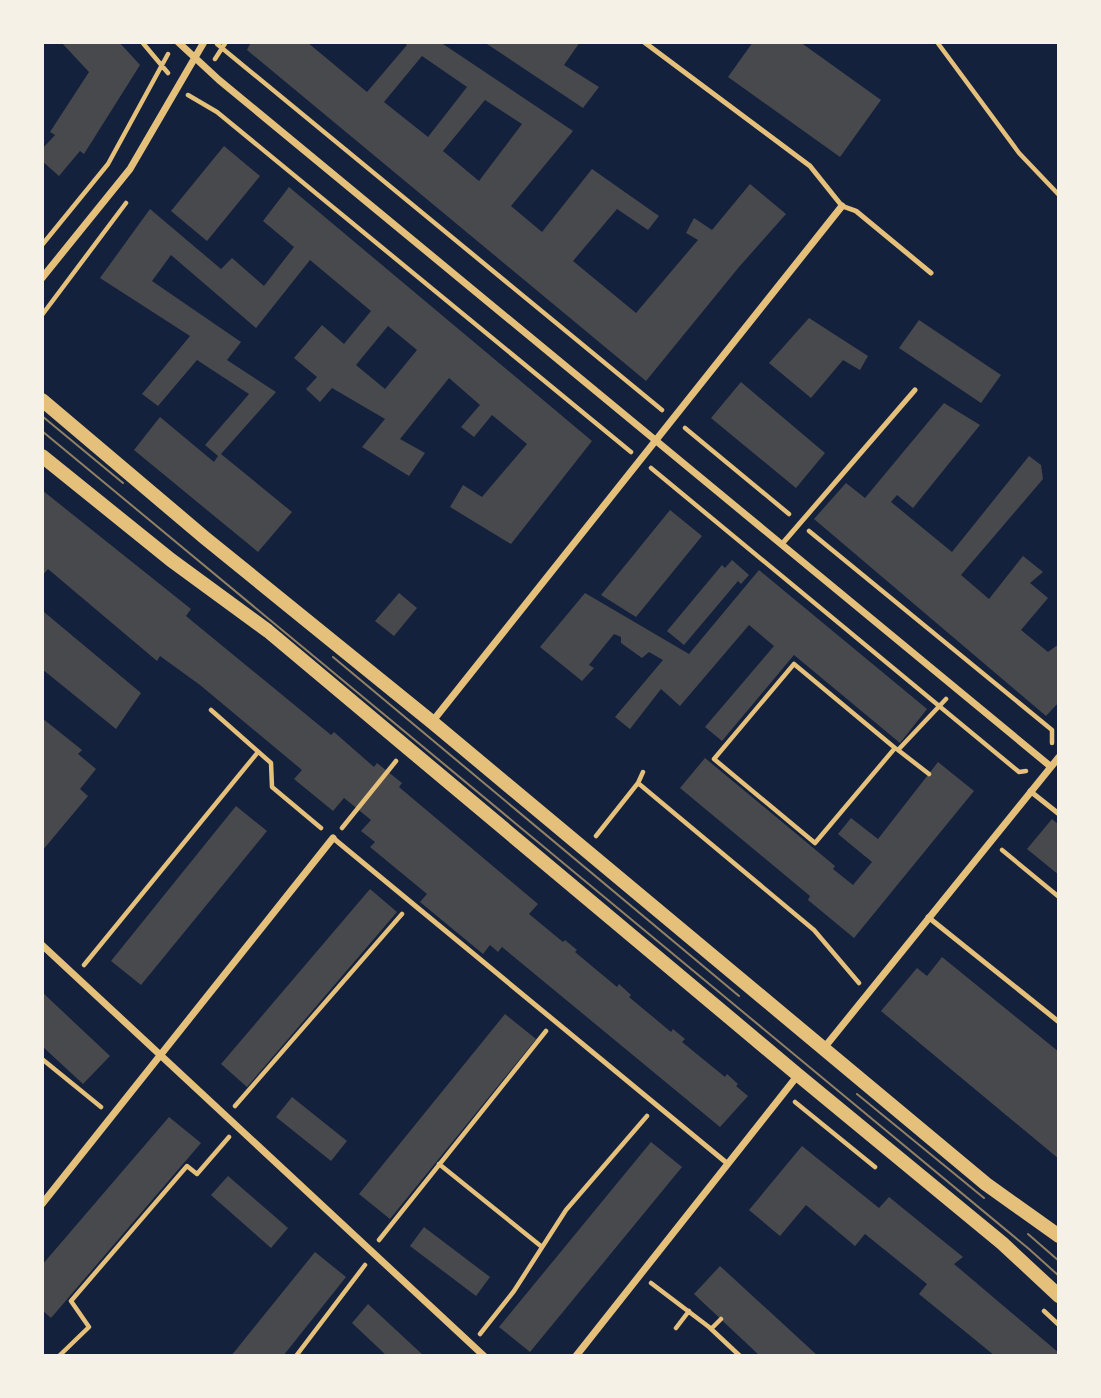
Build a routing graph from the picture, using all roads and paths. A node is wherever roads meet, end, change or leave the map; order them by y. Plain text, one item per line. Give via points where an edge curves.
1 (142, 42) edge
2 (178, 42) edge
3 (204, 42) edge
4 (214, 42) edge
5 (644, 42) edge
6 (937, 42) edge
7 (224, 45) edge
8 (218, 54) dead end
9 (166, 56) dead end
10 (195, 59) junction
11 (162, 64) junction
12 (179, 87) junction
13 (1059, 195) edge
14 (842, 206) junction
15 (42, 245) edge
16 (932, 273) dead end
17 (42, 278) edge
18 (915, 390) dead end
19 (42, 400) edge
20 (673, 418) junction
21 (656, 439) junction
22 (42, 456) edge
23 (640, 460) junction
24 (800, 524) junction
25 (782, 544) junction
26 (956, 688) junction
27 (939, 707) junction
28 (211, 710) dead end
29 (432, 722) junction
30 (896, 749) junction
31 (258, 752) junction
32 (1059, 757) edge
33 (396, 760) dead end
34 (1050, 766) junction
35 (643, 772) dead end
36 (929, 774) dead end
37 (638, 783) junction
38 (1030, 792) junction
39 (1059, 814) edge
40 (596, 836) dead end
41 (333, 838) junction
42 (990, 841) junction
43 (1059, 897) edge
44 (412, 903) junction
45 (928, 917) junction
46 (42, 945) edge
47 (75, 976) junction
48 (867, 993) junction
49 (555, 1021) junction
50 (1059, 1022) edge
51 (824, 1048) junction
52 (161, 1054) junction
53 (42, 1059) edge
54 (798, 1076) junction
55 (656, 1105) junction
56 (803, 1108) dead end
57 (226, 1116) junction
58 (112, 1117) junction
59 (238, 1127) junction
60 (439, 1164) junction
61 (728, 1164) junction
62 (884, 1174) dead end
63 (42, 1204) edge
64 (1059, 1236) edge
65 (542, 1247) junction
66 (371, 1253) junction
67 (640, 1275) junction
68 (1059, 1296) edge
69 (328, 1300) dead end
70 (334, 1305) junction
71 (1040, 1307) dead end
72 (688, 1311) junction
73 (720, 1319) dead end
74 (1059, 1325) edge
75 (676, 1328) dead end
76 (711, 1329) junction
77 (292, 1345) dead end
78 (472, 1345) junction
79 (297, 1354) edge
80 (59, 1356) edge
81 (484, 1356) edge
82 (576, 1356) edge
83 (740, 1356) edge

1 - 11 path
2 - 10 street
3 - 10 street
4 - 7 path
5 - 14 lane via 810,166
6 - 13 path via 1018,153
7 - 8 path
7 - 20 path
9 - 11 path
10 - 12 street
10 - 21 street
11 - 12 path
11 - 15 path via 108,164
12 - 17 street via 130,169
12 - 23 path via 223,117
14 - 16 lane via 856,211
14 - 20 street
18 - 24 lane
19 - 29 main road
20 - 21 street
20 - 24 path
21 - 23 street
21 - 25 street
22 - 54 main road via 268,631
23 - 27 path
23 - 29 street
24 - 25 lane
24 - 34 path via 1052,730
25 - 26 street
26 - 27 path
26 - 34 street
27 - 30 path
27 - 34 path via 1019,772
28 - 31 path
29 - 51 main road
30 - 30 path via 794,664 713,759 815,843
30 - 36 path
31 - 41 path via 271,764 272,787
31 - 47 path
32 - 34 street
33 - 41 path
34 - 38 street
35 - 37 path
37 - 40 path
37 - 48 path via 814,930
38 - 39 lane
38 - 42 street
41 - 44 lane
41 - 52 street
42 - 43 path
42 - 45 street
44 - 49 lane
44 - 57 path
45 - 48 street
45 - 50 lane
46 - 47 street
47 - 52 street
48 - 51 street
49 - 55 lane
49 - 60 path
51 - 64 main road via 986,1184
52 - 57 street
52 - 58 street
53 - 58 path
54 - 61 street
54 - 68 main road via 1002,1243
55 - 61 lane
55 - 65 path via 566,1210
56 - 62 path
57 - 59 street
58 - 63 street
59 - 66 street
59 - 80 path via 197,1174 184,1167 72,1296 89,1327
60 - 65 path
60 - 66 path
61 - 67 street
65 - 78 path
66 - 70 path
66 - 78 street
67 - 72 path
67 - 82 street
69 - 70 path
70 - 79 path
71 - 74 path
72 - 75 path
72 - 76 path
73 - 76 path
76 - 83 path
77 - 79 path
78 - 81 street

